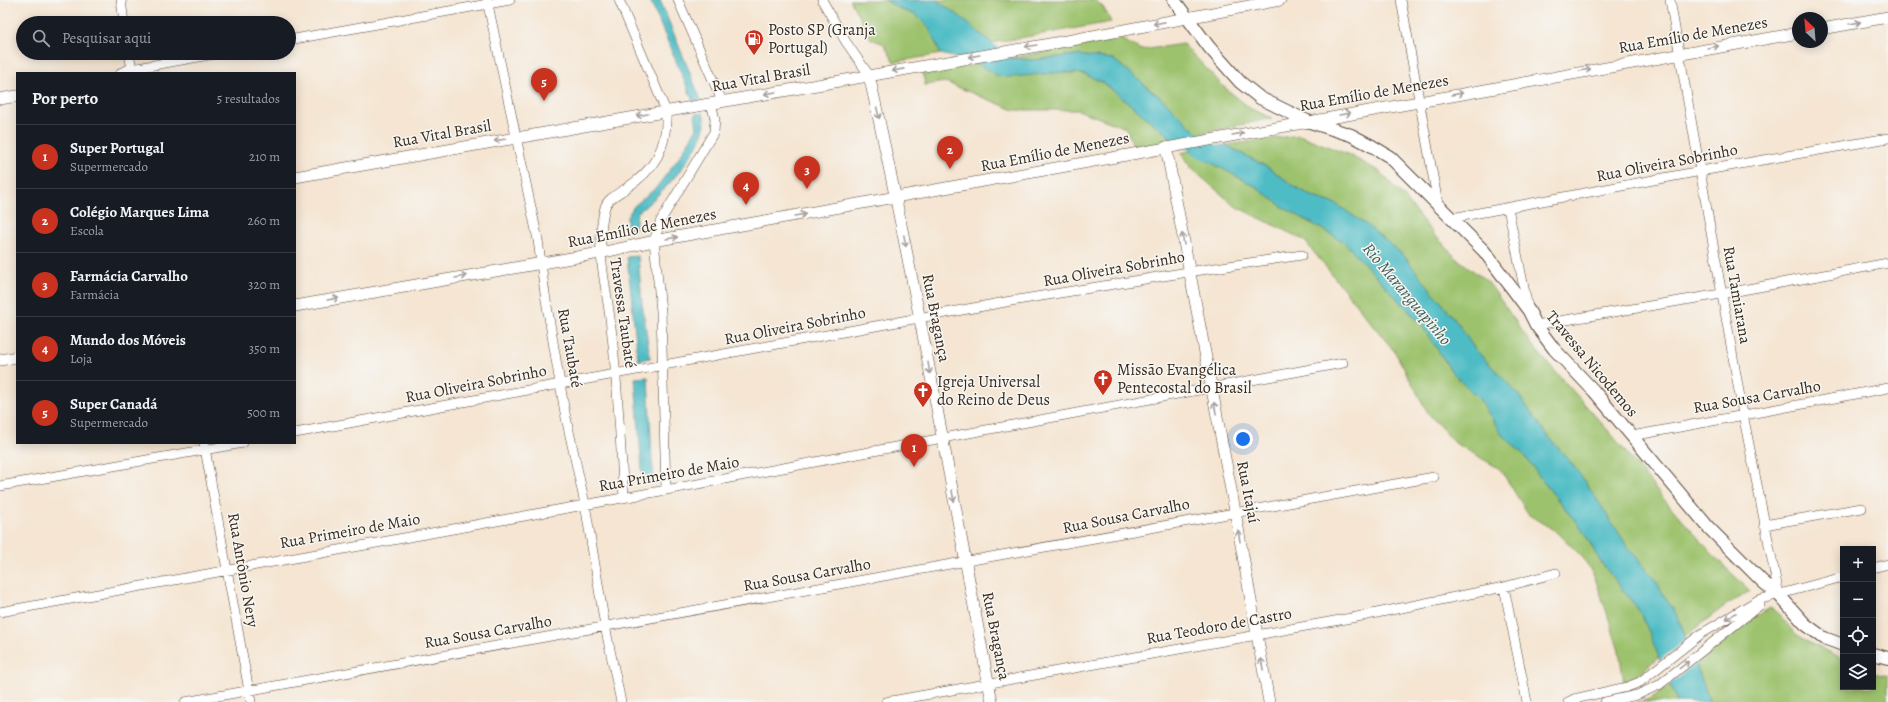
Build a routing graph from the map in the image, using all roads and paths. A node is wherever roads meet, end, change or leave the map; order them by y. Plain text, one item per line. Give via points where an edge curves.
1 (121, 0) edge
2 (510, 0) edge
3 (619, 0) edge
4 (678, 0) edge
5 (822, 0) edge
6 (1174, 0) edge
7 (1280, 0) edge
8 (1401, 0) edge
9 (1670, 0) edge
10 (487, 2) edge
11 (123, 16) edge
12 (1888, 17) edge
13 (1186, 18) junction
14 (1828, 28) edge
15 (1792, 34) edge
16 (296, 39) edge
17 (1680, 53) junction
18 (129, 60) edge
19 (186, 60) edge
20 (129, 72) edge
21 (869, 75) junction
22 (16, 96) edge
23 (0, 99) edge
24 (722, 101) junction
25 (1419, 101) junction
26 (711, 103) junction
27 (666, 111) junction
28 (1306, 121) junction
29 (516, 137) junction
30 (1888, 138) edge
31 (1166, 147) junction
32 (1701, 171) junction
33 (296, 177) edge
34 (897, 197) junction
35 (1438, 204) junction
36 (1508, 208) junction
37 (1452, 218) junction
38 (654, 241) junction
39 (600, 253) junction
40 (1302, 255) dead end
41 (540, 263) junction
42 (1888, 263) edge
43 (1188, 272) junction
44 (1721, 294) junction
45 (296, 306) edge
46 (1529, 311) junction
47 (920, 318) junction
48 (1536, 325) junction
49 (16, 357) edge
50 (0, 360) edge
51 (1343, 363) dead end
52 (663, 366) junction
53 (616, 375) junction
54 (562, 384) junction
55 (1888, 388) edge
56 (1211, 389) junction
57 (1743, 414) junction
58 (296, 433) edge
59 (1632, 436) junction
60 (942, 439) junction
61 (230, 444) edge
62 (205, 446) edge
63 (1434, 477) dead end
64 (0, 486) edge
65 (666, 490) junction
66 (624, 497) junction
67 (585, 504) junction
68 (1862, 508) dead end
69 (1235, 511) junction
70 (1764, 525) junction
71 (966, 562) junction
72 (1888, 564) edge
73 (1876, 567) edge
74 (227, 569) junction
75 (1556, 573) dead end
76 (1840, 578) edge
77 (1504, 587) junction
78 (1779, 595) junction
79 (0, 612) edge
80 (605, 626) junction
81 (1257, 634) junction
82 (1840, 644) edge
83 (1876, 655) edge
84 (1888, 658) edge
85 (988, 684) junction
86 (248, 690) junction
87 (1639, 699) edge
88 (185, 702) edge
89 (251, 702) edge
90 (621, 702) edge
91 (886, 702) edge
92 (992, 702) edge
93 (1269, 702) edge
94 (1527, 702) edge
95 (1568, 702) edge
96 (1605, 702) edge

1 - 11 street
2 - 10 street
3 - 27 street, Travessa Taubaté
4 - 24 street
5 - 21 street, Rua Bragança
6 - 13 main road, Travessa Nicodemos via 1182,8
7 - 13 street, Rua Vital Brasil
8 - 25 street
9 - 17 street, Rua Tamiarana
10 - 16 street
10 - 29 street, Rua Taubaté
14 -> 12 street
13 -> 21 street, Rua Vital Brasil
13 - 28 main road, Travessa Nicodemos via 1240,82 1260,98
17 -> 15 street, Rua Emílio de Menezes
25 -> 17 street, Rua Emílio de Menezes
17 - 32 street, Rua Tamiarana
18 - 20 street
19 - 20 street
21 -> 24 street, Rua Vital Brasil
21 -> 34 street, Rua Bragança
22 - 23 street
24 - 26 street, Rua Vital Brasil
28 -> 25 street, Rua Emílio de Menezes
25 - 35 street
26 - 27 street, Rua Vital Brasil
26 - 38 street via 715,119 714,132 661,220
27 -> 29 street, Rua Vital Brasil
27 - 39 street, Travessa Taubaté via 667,125 663,145 655,164 644,176 612,197 606,205
31 -> 28 street, Rua Emílio de Menezes
28 - 35 main road, Travessa Nicodemos via 1350,135 1390,157
29 -> 33 street, Rua Vital Brasil
29 - 41 street, Rua Taubaté via 538,240
30 - 32 street, Rua Oliveira Sobrinho
31 - 34 street, Rua Emílio de Menezes
43 -> 31 street, Rua Itajaí
32 - 36 street, Rua Oliveira Sobrinho
32 - 44 street, Rua Tamiarana
38 -> 34 street, Rua Emílio de Menezes
34 -> 47 street, Rua Bragança
35 - 37 main road, Travessa Nicodemos
36 - 37 street, Rua Oliveira Sobrinho
36 - 46 street
37 - 46 main road, Travessa Nicodemos via 1484,251
38 - 39 street, Rua Emílio de Menezes
38 - 52 street
39 - 41 street, Rua Emílio de Menezes
39 - 53 street, Travessa Taubaté
40 - 43 street, Rua Oliveira Sobrinho
45 -> 41 street, Rua Emílio de Menezes
41 - 54 street, Rua Taubaté
42 - 44 street
43 - 47 street, Rua Oliveira Sobrinho
43 - 56 street, Rua Itajaí
44 - 48 street
44 - 57 street, Rua Tamiarana
46 - 48 main road, Travessa Nicodemos
47 - 52 street, Rua Oliveira Sobrinho
47 -> 60 street, Rua Bragança
48 - 59 main road, Travessa Nicodemos via 1554,349
49 - 50 street
51 - 56 street, Rua Primeiro de Maio
52 - 53 street, Rua Oliveira Sobrinho
52 - 65 street
53 - 54 street, Rua Oliveira Sobrinho
53 - 66 street, Travessa Taubaté
54 - 58 street, Rua Oliveira Sobrinho
54 - 67 street, Rua Taubaté via 565,413
55 - 57 street, Rua Sousa Carvalho
56 - 60 street, Rua Primeiro de Maio
69 -> 56 street, Rua Itajaí
57 - 59 street, Rua Sousa Carvalho
57 - 70 street, Rua Tamiarana
59 - 78 main road, Travessa Nicodemos via 1709,528
60 - 65 street, Rua Primeiro de Maio
60 -> 71 street, Rua Bragança
61 - 62 street
62 - 64 street
62 - 74 street, Rua Antônio Nery
63 - 69 street, Rua Sousa Carvalho
65 - 66 street, Rua Primeiro de Maio
66 - 67 street, Rua Primeiro de Maio
67 - 74 street, Rua Primeiro de Maio
67 - 80 street, Rua Taubaté
68 - 70 street
69 - 71 street, Rua Sousa Carvalho
81 -> 69 street, Rua Itajaí
70 - 78 street, Rua Tamiarana
71 - 80 street, Rua Sousa Carvalho
71 - 85 street, Rua Bragança
72 - 73 street
74 - 79 street, Rua Primeiro de Maio
74 - 86 street, Rua Antônio Nery
75 - 77 street, Rua Teodoro de Castro
76 - 78 street
77 - 81 street, Rua Teodoro de Castro
77 - 94 street
78 - 82 main road, Travessa Nicodemos via 1805,624 1824,638
87 -> 78 street via 1757,607
78 -> 95 street via 1758,600 1701,634 1640,682
80 - 86 street, Rua Sousa Carvalho
80 - 90 street, Rua Taubaté
81 - 85 street, Rua Teodoro de Castro
93 -> 81 street, Rua Itajaí
83 - 84 main road
85 - 91 street, Rua Teodoro de Castro
85 - 92 street, Rua Bragança
86 - 88 street, Rua Sousa Carvalho
86 - 89 street, Rua Antônio Nery
87 - 96 street

